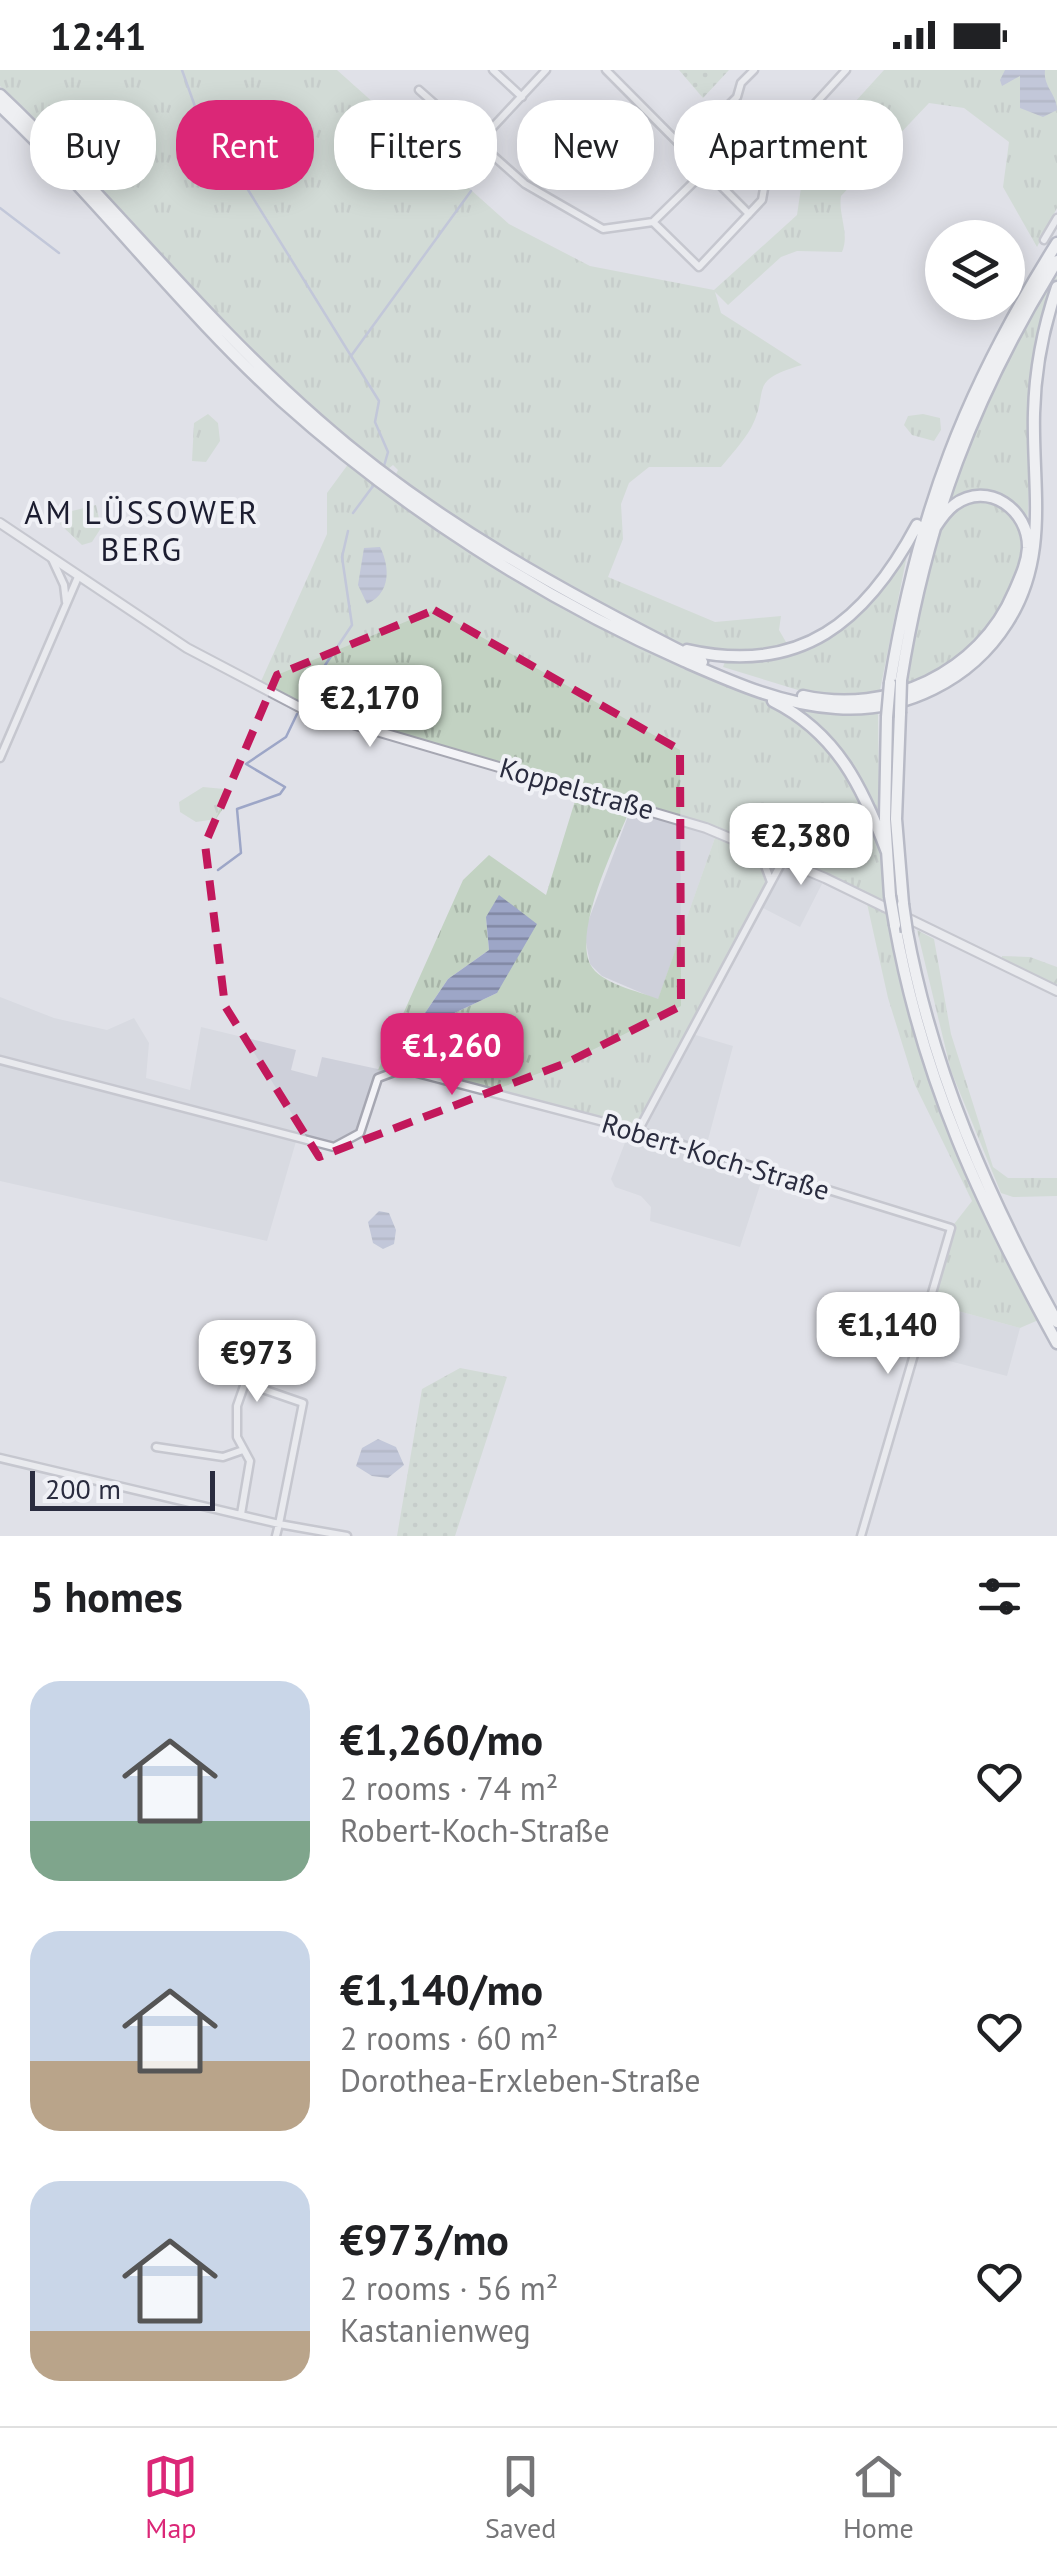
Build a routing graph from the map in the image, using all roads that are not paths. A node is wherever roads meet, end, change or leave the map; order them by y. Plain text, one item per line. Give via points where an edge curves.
1 (493, 70) edge
2 (546, 70) edge
3 (606, 70) edge
4 (754, 70) edge
5 (846, 70) edge
6 (419, 90) dead end
7 (0, 94) edge
8 (522, 97) junction
9 (430, 100) edge
10 (735, 100) edge
11 (0, 106) edge
12 (497, 123) edge
13 (674, 140) edge
14 (497, 160) edge
15 (686, 190) edge
16 (724, 190) edge
17 (749, 214) junction
18 (1057, 218) edge
19 (653, 222) junction
20 (1044, 240) dead end
21 (1057, 243) edge
22 (1057, 261) edge
23 (1057, 287) edge
24 (370, 468) junction
25 (389, 483) junction
26 (930, 502) junction
27 (0, 523) edge
28 (930, 535) junction
29 (52, 560) junction
30 (78, 576) junction
31 (67, 603) junction
32 (672, 647) junction
33 (727, 679) junction
34 (896, 681) junction
35 (0, 758) edge
36 (758, 849) junction
37 (887, 852) junction
38 (783, 860) junction
39 (771, 884) junction
40 (1057, 991) edge
41 (0, 1060) edge
42 (638, 1131) junction
43 (1057, 1322) edge
44 (1057, 1343) edge
45 (156, 1447) dead end
46 (243, 1450) junction
47 (0, 1458) edge
48 (240, 1514) junction
49 (279, 1524) junction
50 (276, 1536) edge
51 (348, 1536) edge
52 (861, 1536) edge

1 - 8 street
2 - 8 street
3 - 13 street
4 - 10 street
5 - 17 street via 781,140 762,200
6 - 9 street
7 - 24 highway via 240,348
8 - 12 street
11 - 24 highway via 230,352
14 - 19 street via 603,230
15 - 19 street
16 - 17 street
17 - 19 street via 698,267
18 - 20 street
21 - 26 highway via 979,379
22 - 28 highway via 973,414
23 - 33 highway via 1035,390 1033,560 1023,595 996,638 956,676 893,704 815,706
24 - 25 highway
25 - 32 highway via 548,582
25 - 33 highway via 536,586
26 - 32 highway via 883,584 829,632 759,656
26 - 34 highway via 909,578
27 - 29 street, Koppelstraße
28 - 32 highway via 953,505 981,496 1002,500 1017,513 1028,547 1007,608 984,640 943,674 912,689 855,701 812,698 748,681
28 - 34 highway
29 - 30 street, Koppelstraße
29 - 31 street
30 - 31 street
30 - 36 street, Koppelstraße via 187,648 305,710 633,803
31 - 35 street
33 - 37 highway via 789,709 834,747 861,787
34 - 37 highway, bridge via 887,717
34 - 43 highway, bridge via 903,904 922,1007 960,1126
36 - 38 street, Koppelstraße
36 - 39 street
37 - 44 highway, bridge via 894,925 916,1024 953,1136
38 - 39 street
38 - 40 street, Koppelstraße
39 - 42 street
41 - 42 street, Robert-Koch-Straße via 334,1147 360,1132 378,1078 402,1069
42 - 52 street, Robert-Koch-Straße via 951,1228
45 - 46 street via 223,1457
46 - 48 street via 250,1464
46 - 49 street via 236,1422 245,1383 301,1400
47 - 48 street
48 - 49 street
49 - 50 street
49 - 51 street

